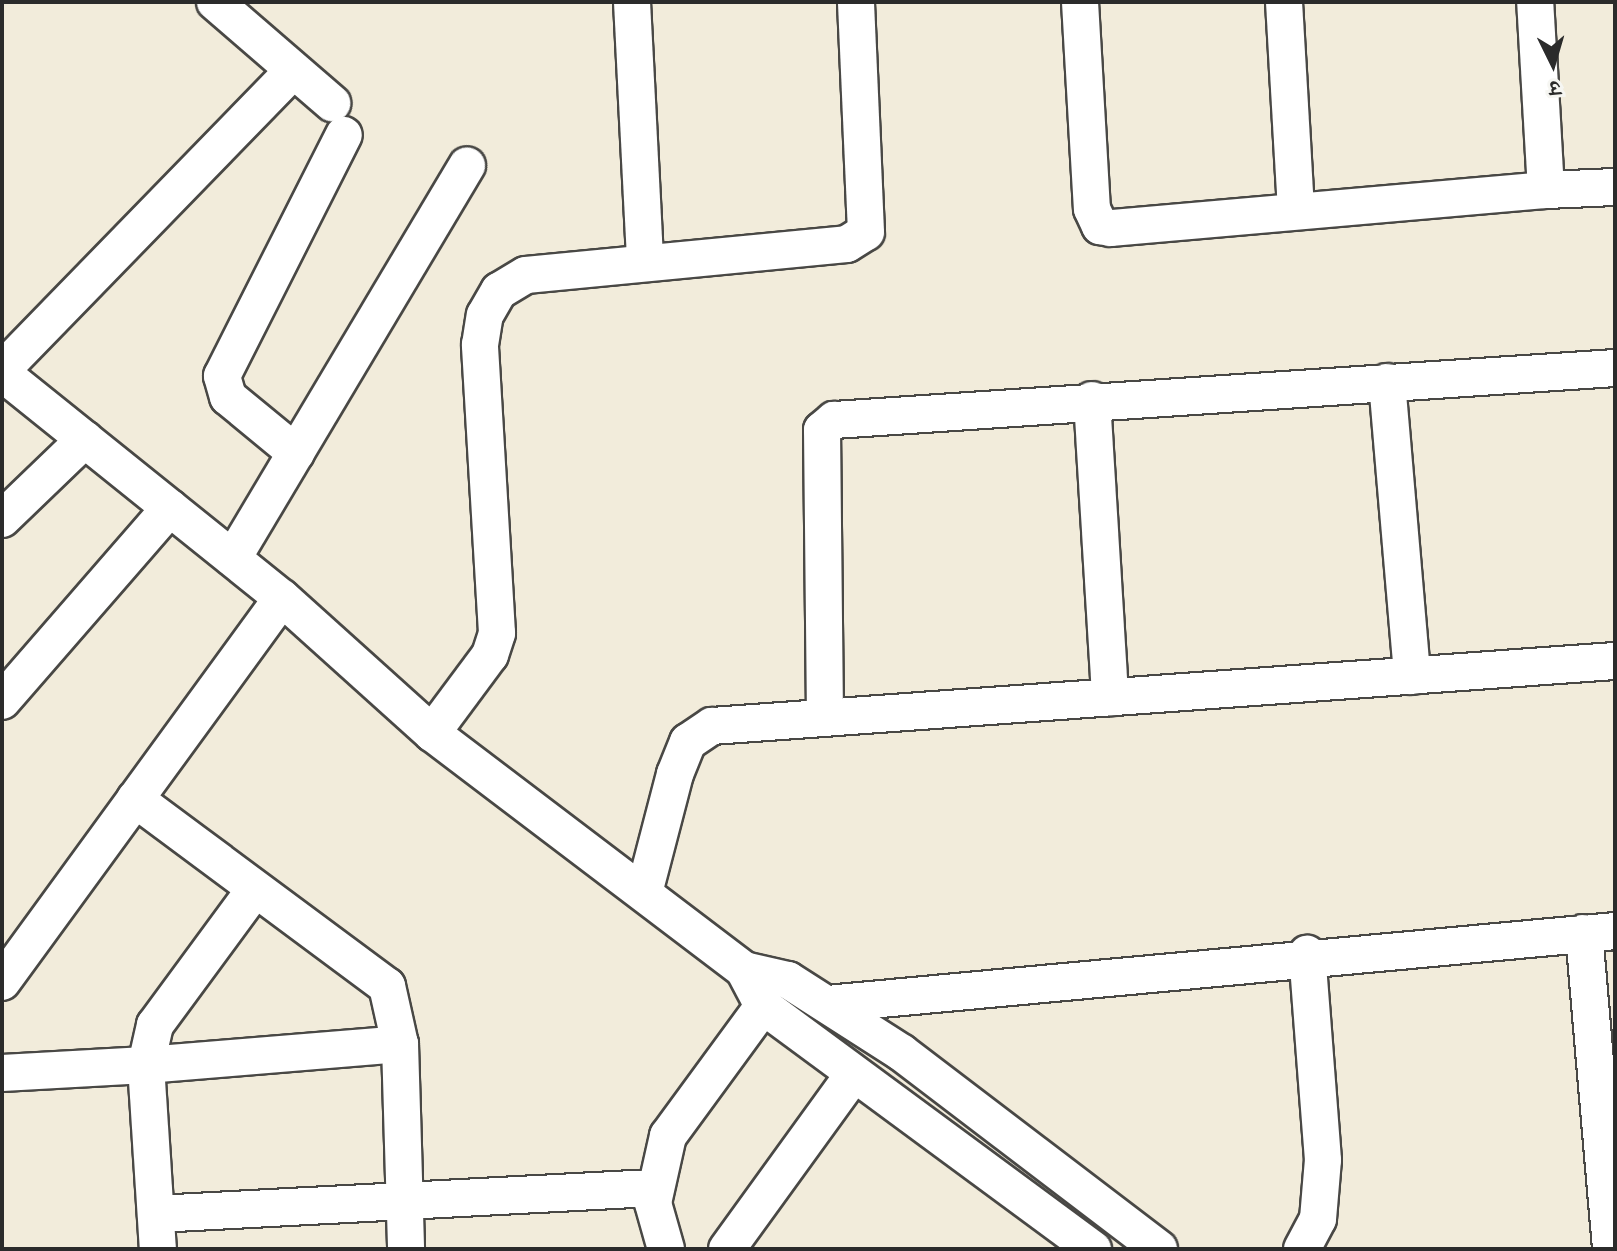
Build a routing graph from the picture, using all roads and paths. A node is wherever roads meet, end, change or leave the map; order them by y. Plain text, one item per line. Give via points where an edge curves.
1 (215, 2) edge
2 (632, 2) edge
3 (856, 2) edge
4 (1080, 2) edge
5 (1284, 2) edge
6 (1535, 2) edge
7 (293, 71) junction
8 (467, 166) dead end
9 (1615, 187) edge
10 (1546, 190) junction
11 (1296, 211) junction
12 (645, 258) junction
13 (1615, 368) edge
14 (2, 371) edge
15 (1387, 382) junction
16 (1092, 400) junction
17 (85, 439) junction
18 (296, 453) junction
19 (170, 508) junction
20 (2, 519) edge
21 (233, 558) junction
22 (282, 598) junction
23 (1615, 661) edge
24 (1412, 676) junction
25 (1110, 697) junction
26 (2, 701) edge
27 (825, 716) junction
28 (432, 733) junction
29 (135, 799) junction
30 (255, 889) junction
31 (644, 893) junction
32 (1600, 932) edge
33 (1307, 954) junction
34 (744, 970) junction
35 (2, 982) edge
36 (827, 1004) junction
37 (763, 1006) junction
38 (400, 1044) junction
39 (146, 1065) junction
40 (2, 1073) edge
41 (853, 1075) junction
42 (655, 1188) junction
43 (403, 1202) junction
44 (157, 1232) edge
45 (406, 1249) edge
46 (666, 1249) edge
47 (727, 1249) edge
48 (1093, 1249) edge
49 (1159, 1249) edge
50 (1302, 1249) edge
51 (1611, 1249) edge

1 - 7 street
2 - 12 street
3 - 12 street via 866,232 847,244
4 - 11 street via 1092,209 1100,226
5 - 11 street
6 - 10 street
7 - 14 street
7 - 18 street via 338,119 222,376 228,397
8 - 18 street
9 - 10 street
10 - 11 street
12 - 28 street via 526,275 499,291 485,315 480,345 497,633 490,655
13 - 15 street
14 - 17 street
15 - 16 street
15 - 24 street
16 - 25 street
16 - 27 street via 826,424
17 - 19 street
17 - 20 street
18 - 21 street
19 - 21 street
19 - 26 street
21 - 22 street
22 - 28 street
22 - 29 street
23 - 24 street
24 - 25 street
25 - 27 street
27 - 31 street via 696,732 675,774
28 - 31 street
29 - 30 street
29 - 35 street
30 - 38 street via 377,973 395,1004
30 - 39 street via 155,1025
31 - 34 street
32 - 33 street
32 - 51 street
33 - 36 street
33 - 50 street via 1323,1160 1318,1219
34 - 36 street via 788,980
34 - 37 street
36 - 49 street
37 - 41 street
37 - 42 street via 668,1136
38 - 39 street
38 - 43 street
39 - 40 street
39 - 44 street
41 - 47 street
41 - 48 street
42 - 43 street
42 - 46 street
43 - 44 street
43 - 45 street

